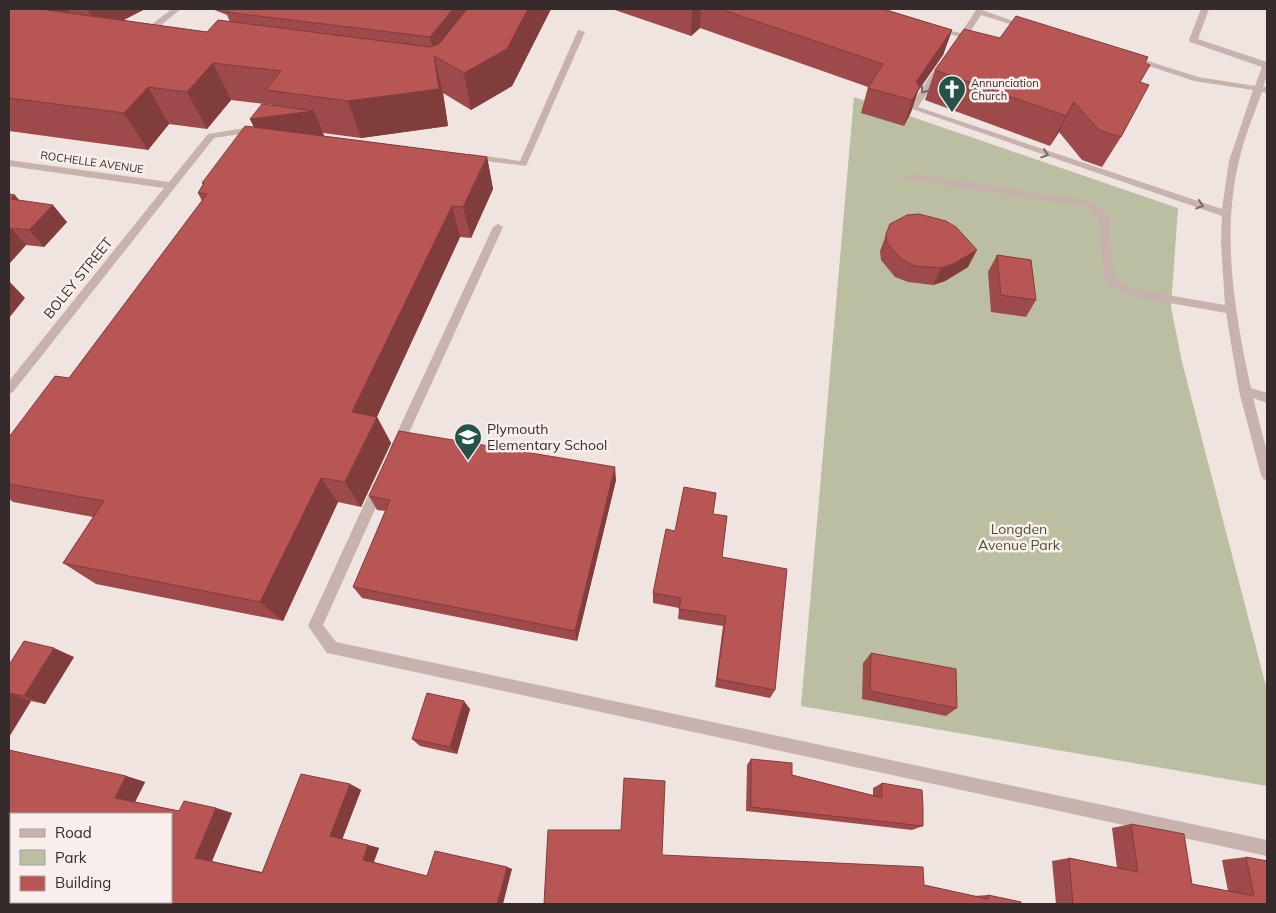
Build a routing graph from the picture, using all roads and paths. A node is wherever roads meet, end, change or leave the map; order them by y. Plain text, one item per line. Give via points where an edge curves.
1 (177, 9) edge
2 (1205, 9) edge
3 (979, 10) edge
4 (926, 29) edge
5 (1036, 30) edge
6 (581, 32) dead end
7 (147, 41) edge
8 (1122, 56) edge
9 (946, 60) edge
10 (1267, 65) edge
11 (1263, 89) edge
12 (268, 130) edge
13 (464, 156) edge
14 (9, 163) edge
15 (910, 177) dead end
16 (171, 186) junction
17 (1227, 214) junction
18 (498, 227) dead end
19 (1232, 310) junction
20 (9, 389) edge
21 (1245, 391) junction
22 (1267, 398) edge
23 (1267, 475) edge
24 (1267, 848) edge

1 - 7 street via 137,40
2 - 10 street via 1193,40
3 - 4 street via 960,40
3 - 5 street
6 - 13 street via 523,164
8 - 11 street via 1197,79
9 -> 17 street via 912,107 914,109
10 - 11 street
11 - 17 street via 1233,163
12 - 16 street, BOLEY STREET via 211,136
14 - 16 street, ROCHELLE AVENUE
15 - 19 street via 1088,203 1103,216 1109,279 1131,292
16 - 20 street, BOLEY STREET
17 - 19 street via 1227,277
18 - 24 street via 315,626 332,648
19 - 21 street
21 - 22 street
21 - 23 street

